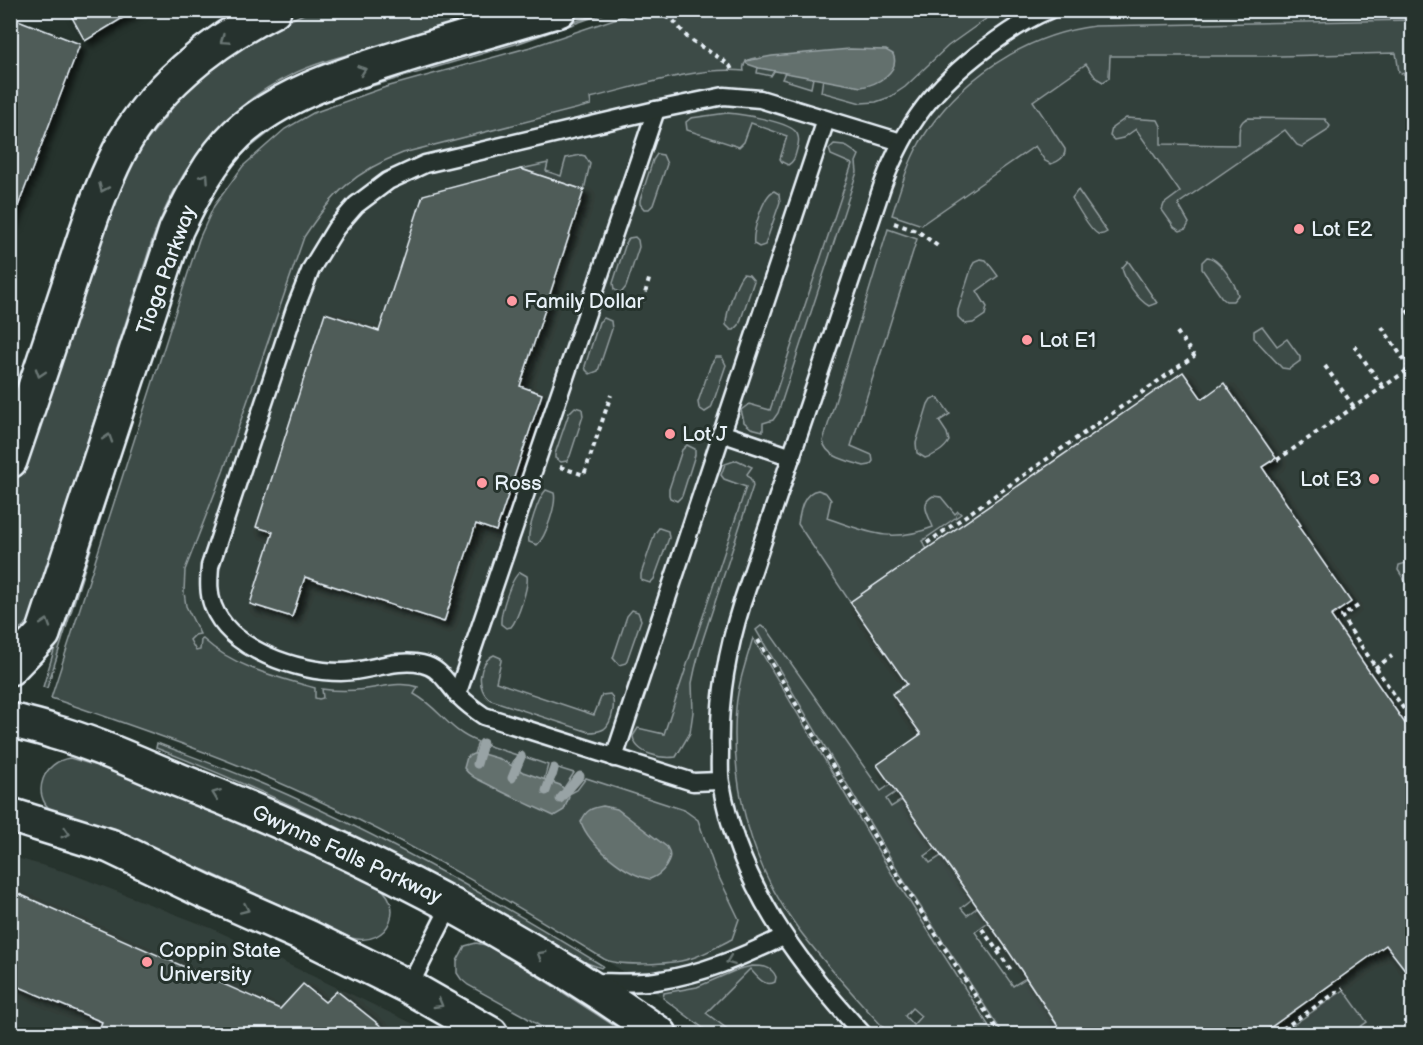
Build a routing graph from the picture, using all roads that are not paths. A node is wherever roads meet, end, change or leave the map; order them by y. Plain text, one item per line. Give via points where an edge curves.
1 (274, 10) edge
2 (1049, 10) edge
3 (547, 12) edge
4 (656, 110) junction
5 (826, 120) junction
6 (901, 142) junction
7 (721, 433) junction
8 (792, 457) junction
9 (10, 461) edge
10 (10, 668) edge
11 (457, 695) junction
12 (10, 720) edge
13 (614, 758) junction
14 (720, 781) junction
15 (10, 815) edge
16 (451, 904) junction
17 (783, 937) junction
18 (584, 982) junction
19 (409, 987) junction
20 (490, 1035) edge
21 (660, 1035) edge
22 (863, 1035) edge

1 -> 9 street via 247,24 177,77 145,111 119,151 96,202
2 - 6 lane via 1014,27 938,88
10 -> 3 street, Tioga Parkway via 43,634 176,230 195,191 237,135 292,97 323,84
4 - 5 lane via 741,96
4 - 11 lane
4 - 11 lane via 425,164 388,181 356,205 336,228 311,269 295,309 210,566 208,585 214,607 228,628 252,649 288,663 341,672 423,664 438,671
5 - 6 lane
5 - 7 lane
6 - 8 lane via 883,184
7 - 8 lane
7 - 13 lane
8 - 14 lane via 728,656 719,732
11 - 13 lane via 484,716
16 -> 12 street, Gwynns Falls Parkway via 249,807 56,732
13 - 14 lane via 693,782
14 - 17 lane via 744,862
15 -> 19 street via 110,846
18 -> 16 street, Gwynns Falls Parkway
16 - 19 lane
17 -> 18 lane via 701,972 654,981
17 - 22 lane
18 - 21 street, Gwynns Falls Parkway
19 -> 20 street

